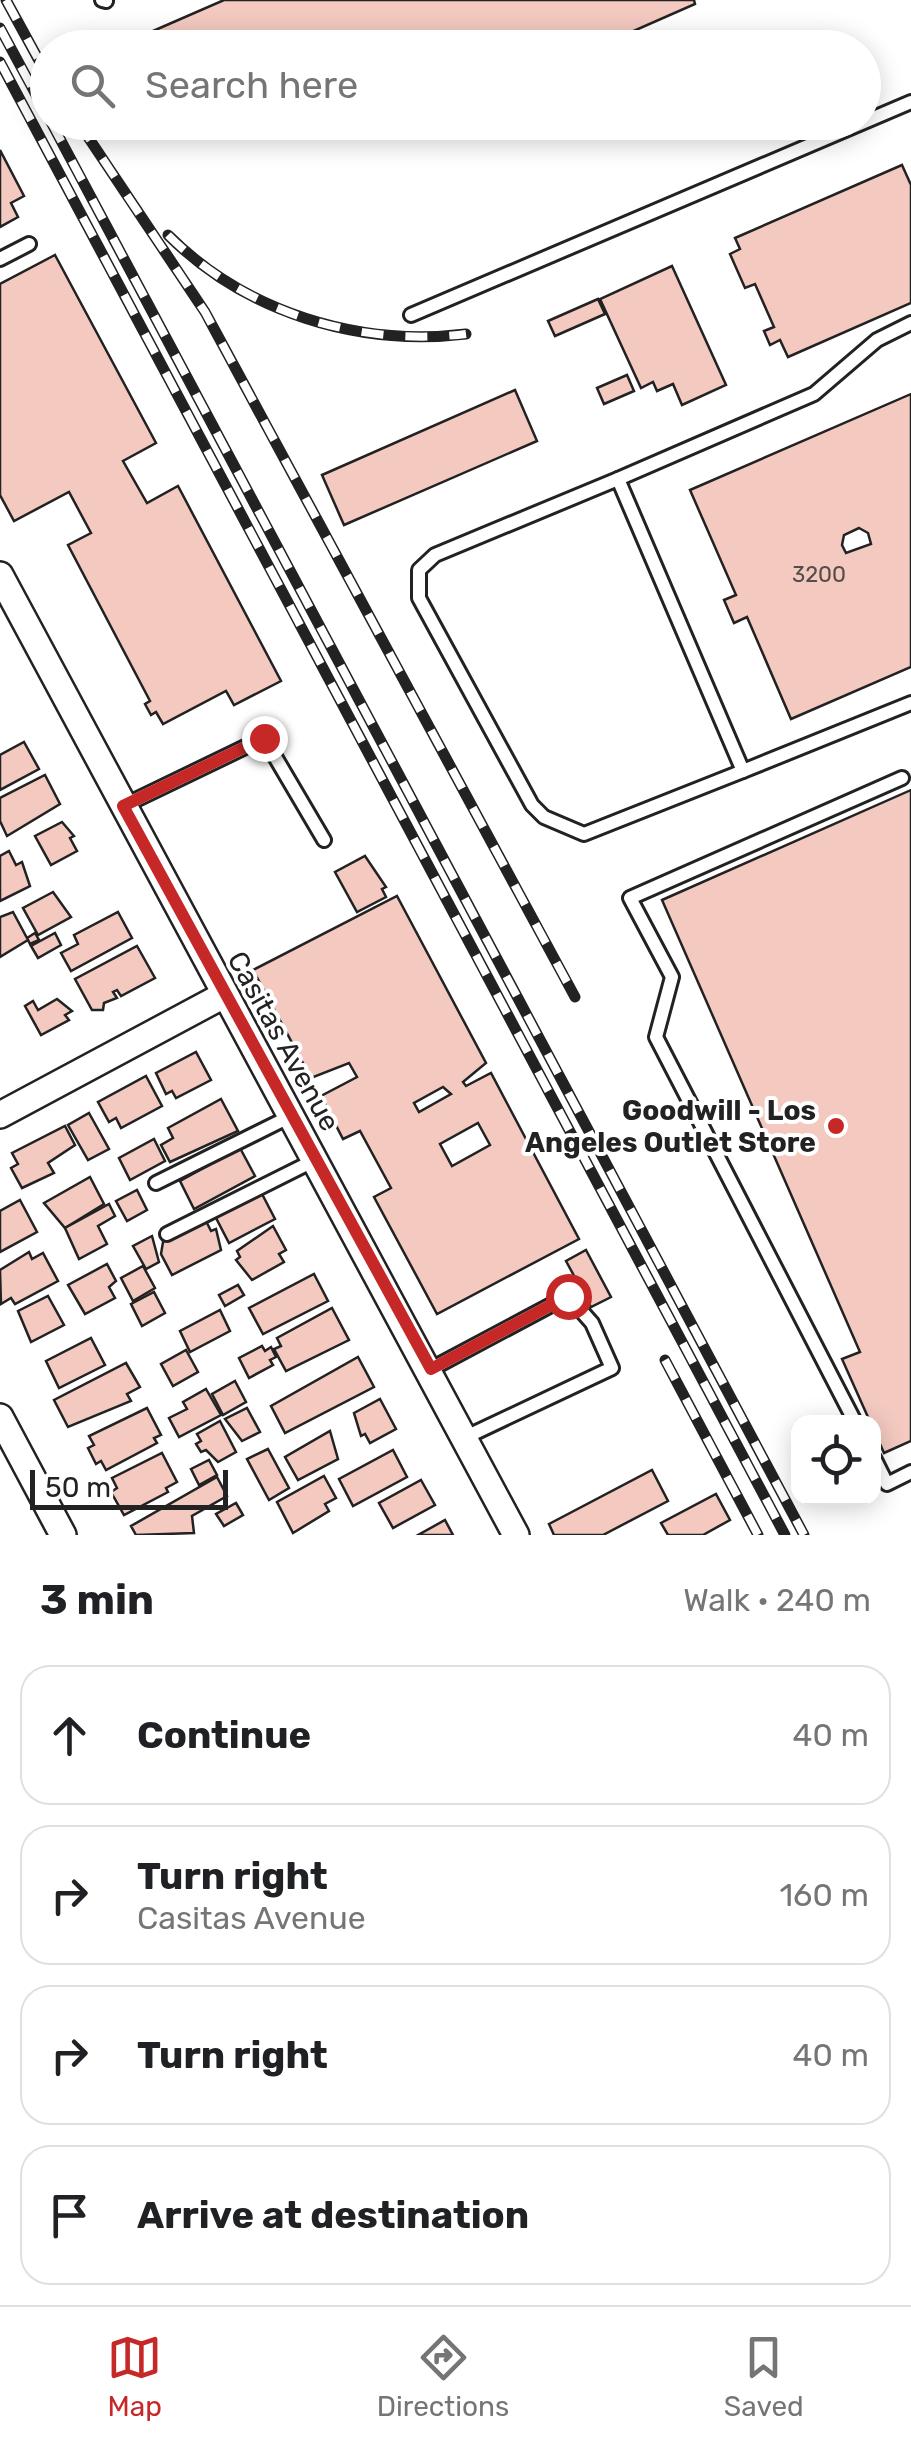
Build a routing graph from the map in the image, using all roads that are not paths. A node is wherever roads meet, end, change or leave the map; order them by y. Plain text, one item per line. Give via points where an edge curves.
1 (911, 102) edge
2 (881, 115) edge
3 (822, 140) edge
4 (29, 244) dead end
5 (0, 260) edge
6 (411, 315) dead end
7 (911, 323) edge
8 (618, 480) junction
9 (3, 586) edge
10 (911, 703) edge
11 (744, 770) junction
12 (902, 778) dead end
13 (123, 806) junction
14 (324, 840) dead end
15 (224, 995) junction
16 (0, 1115) edge
17 (291, 1116) junction
18 (315, 1160) junction
19 (156, 1183) dead end
20 (167, 1234) dead end
21 (431, 1369) junction
22 (851, 1415) edge
23 (0, 1417) edge
24 (466, 1437) junction
25 (881, 1472) edge
26 (911, 1472) edge
27 (63, 1535) edge
28 (516, 1535) edge

1 - 2 lane
3 - 6 lane
4 - 5 lane
7 - 8 lane via 877,340 814,394
8 - 11 lane
8 - 11 lane via 435,555 418,570 419,598 544,816 584,834
9 - 13 street, Casitas Avenue
10 - 11 lane
12 - 22 lane via 630,898 672,977 656,1037
13 - 14 lane via 264,738
13 - 15 street, Casitas Avenue
15 - 16 street
15 - 17 street, Casitas Avenue
17 - 18 street, Casitas Avenue
17 - 19 lane
18 - 20 lane
18 - 21 street, Casitas Avenue
21 - 24 street, Casitas Avenue
21 - 24 lane via 568,1296 592,1323 612,1368
23 - 27 street
24 - 28 street, Casitas Avenue
25 - 26 lane via 887,1484

